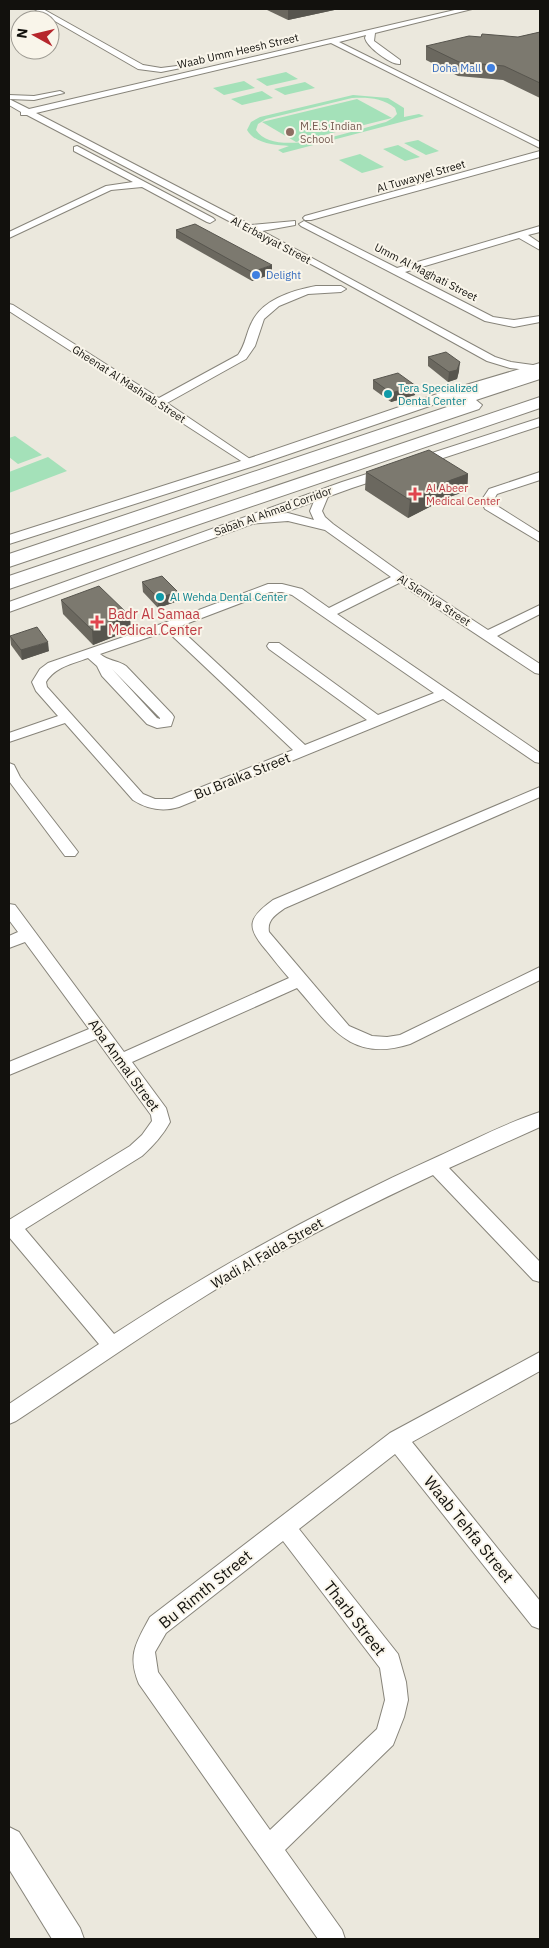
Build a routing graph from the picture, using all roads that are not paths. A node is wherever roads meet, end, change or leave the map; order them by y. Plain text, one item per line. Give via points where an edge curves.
1 (38, 9) edge
2 (448, 9) edge
3 (468, 9) edge
4 (429, 11) edge
5 (372, 31) junction
6 (341, 34) junction
7 (327, 37) junction
8 (239, 54) dead end
9 (228, 59) junction
10 (400, 63) joint
11 (201, 65) junction
12 (413, 71) dead end
13 (140, 73) junction
14 (114, 85) junction
15 (87, 92) junction
16 (9, 97) edge
17 (9, 102) edge
18 (459, 104) junction
19 (54, 105) junction
20 (23, 110) junction
21 (11, 113) edge
22 (58, 127) junction
23 (540, 145) edge
24 (540, 154) edge
25 (112, 168) junction
26 (145, 186) junction
27 (109, 188) junction
28 (306, 221) junction
29 (218, 224) dead end
30 (247, 228) junction
31 (540, 230) edge
32 (9, 235) edge
33 (520, 236) junction
34 (540, 247) edge
35 (398, 271) junction
36 (317, 284) junction
37 (367, 303) dead end
38 (9, 308) edge
39 (540, 319) edge
40 (539, 373) edge
41 (491, 382) junction
42 (540, 402) edge
43 (159, 403) junction
44 (540, 412) edge
45 (540, 422) edge
46 (247, 471) junction
47 (334, 471) junction
48 (540, 476) edge
49 (323, 494) junction
50 (247, 520) junction
51 (329, 527) junction
52 (540, 538) edge
53 (9, 540) edge
54 (9, 561) edge
55 (400, 578) junction
56 (9, 582) edge
57 (9, 607) edge
58 (540, 609) edge
59 (328, 614) junction
60 (169, 626) junction
61 (488, 635) junction
62 (274, 646) dead end
63 (90, 653) junction
64 (540, 670) edge
65 (445, 693) junction
66 (136, 694) dead end
67 (67, 718) junction
68 (377, 721) junction
69 (9, 738) edge
70 (303, 751) junction
71 (540, 759) edge
72 (9, 768) edge
73 (540, 792) edge
74 (70, 852) dead end
75 (9, 910) edge
76 (28, 934) junction
77 (9, 942) edge
78 (540, 973) edge
79 (299, 980) junction
80 (100, 1031) junction
81 (121, 1060) junction
82 (9, 1069) edge
83 (540, 1119) edge
84 (436, 1166) junction
85 (10, 1228) edge
86 (540, 1274) edge
87 (112, 1346) junction
88 (540, 1361) edge
89 (9, 1415) edge
90 (398, 1440) junction
91 (284, 1526) junction
92 (540, 1618) edge
93 (9, 1842) edge
94 (268, 1849) junction
95 (69, 1939) edge
96 (333, 1939) edge

1 - 13 street
2 - 4 street, Waab Umm Heesh Street
3 - 5 street, Waab Umm Heesh Street
4 - 6 street, Waab Umm Heesh Street
5 - 6 street, Waab Umm Heesh Street
5 - 10 street via 370,42
6 - 7 street, Waab Umm Heesh Street
6 - 7 street, Waab Umm Heesh Street
6 - 10 street
7 - 9 street, Waab Umm Heesh Street
7 - 18 street
7 - 19 street, Waab Umm Heesh Street via 172,80
8 - 9 street, Waab Umm Heesh Street
9 - 11 street, Waab Umm Heesh Street
11 - 13 street
11 - 14 street, Waab Umm Heesh Street
12 - 18 street
13 - 14 street
14 - 15 street, Waab Umm Heesh Street
15 - 16 street via 34,98
15 - 20 street, Waab Umm Heesh Street
17 - 20 street, Al Erbayyat Street
18 - 23 street
19 - 20 street, Waab Umm Heesh Street
19 - 22 street via 50,116
20 - 21 street, Waab Umm Heesh Street
20 - 22 street, Al Erbayyat Street
21 - 25 street, Al Erbayyat Street
22 - 30 street, Al Erbayyat Street
24 - 28 street, Al Tuwayyel Street
25 - 26 street, Al Erbayyat Street
25 - 27 street via 117,180
26 - 27 street
26 - 29 street, Al Erbayyat Street
27 - 32 street
28 - 30 street
28 - 35 street, Umm Al Maghati Street
30 - 40 street, Al Erbayyat Street via 491,359
31 - 33 street
33 - 34 street
33 - 35 street
35 - 39 street, Umm Al Maghati Street via 498,322 522,324
36 - 36 street via 345,292
36 - 43 street via 264,311 257,320 250,348 242,357
37 - 41 street via 482,362 493,371
38 - 43 street, Gheenat Al Mashrab Street
40 - 41 street
40 - 46 highway
41 - 46 street
42 - 47 highway, Sabah Al Ahmad Corridor
43 - 46 street, Gheenat Al Mashrab Street
44 - 47 highway via 372,464
45 - 49 street, Sabah Al Ahmad Corridor
46 - 53 street
46 - 54 highway
47 - 56 highway, Sabah Al Ahmad Corridor
48 - 52 street via 493,492 487,501 489,506
49 - 50 street, Sabah Al Ahmad Corridor
49 - 51 street, Al Slemiya Street via 316,511
50 - 51 street, Al Slemiya Street via 288,517
50 - 57 street, Sabah Al Ahmad Corridor
51 - 55 street, Al Slemiya Street
55 - 59 street
55 - 61 street, Al Slemiya Street
58 - 61 street
59 - 60 street, Bu Braika Street via 297,592 275,587
59 - 65 street, Bu Braika Street
60 - 63 street, Bu Braika Street
60 - 70 street
61 - 64 street, Al Slemiya Street
62 - 68 street
63 - 66 street via 103,664 107,673
63 - 67 street, Bu Braika Street via 53,666 41,677 41,688
65 - 68 street, Bu Braika Street
65 - 71 street, Bu Braika Street
67 - 69 street
67 - 70 street, Bu Braika Street via 138,797 153,805 174,804
68 - 70 street, Bu Braika Street
72 - 74 street
73 - 79 street via 279,904 268,912 259,926 261,934
75 - 76 street, Aba Anmal Street
76 - 77 street
76 - 80 street, Aba Anmal Street
78 - 79 street via 388,1045 373,1044 343,1030
79 - 81 street
80 - 81 street, Aba Anmal Street
80 - 82 street
81 - 85 street, Aba Anmal Street via 160,1112 161,1122 156,1131 136,1151
83 - 84 street, Wadi Al Faida Street
84 - 86 street
84 - 87 street, Wadi Al Faida Street via 270,1248
85 - 87 street, Aba Anmal Street
87 - 89 street, Wadi Al Faida Street
88 - 90 street, Bu Rimth Street
90 - 91 street, Bu Rimth Street
90 - 92 street, Waab Tehfa Street
91 - 94 street, Tharb Street via 390,1662 397,1700 394,1717 385,1736
91 - 94 street, Bu Rimth Street via 158,1625 144,1651 147,1676
93 - 95 street
94 - 96 street, Bu Rimth Street

